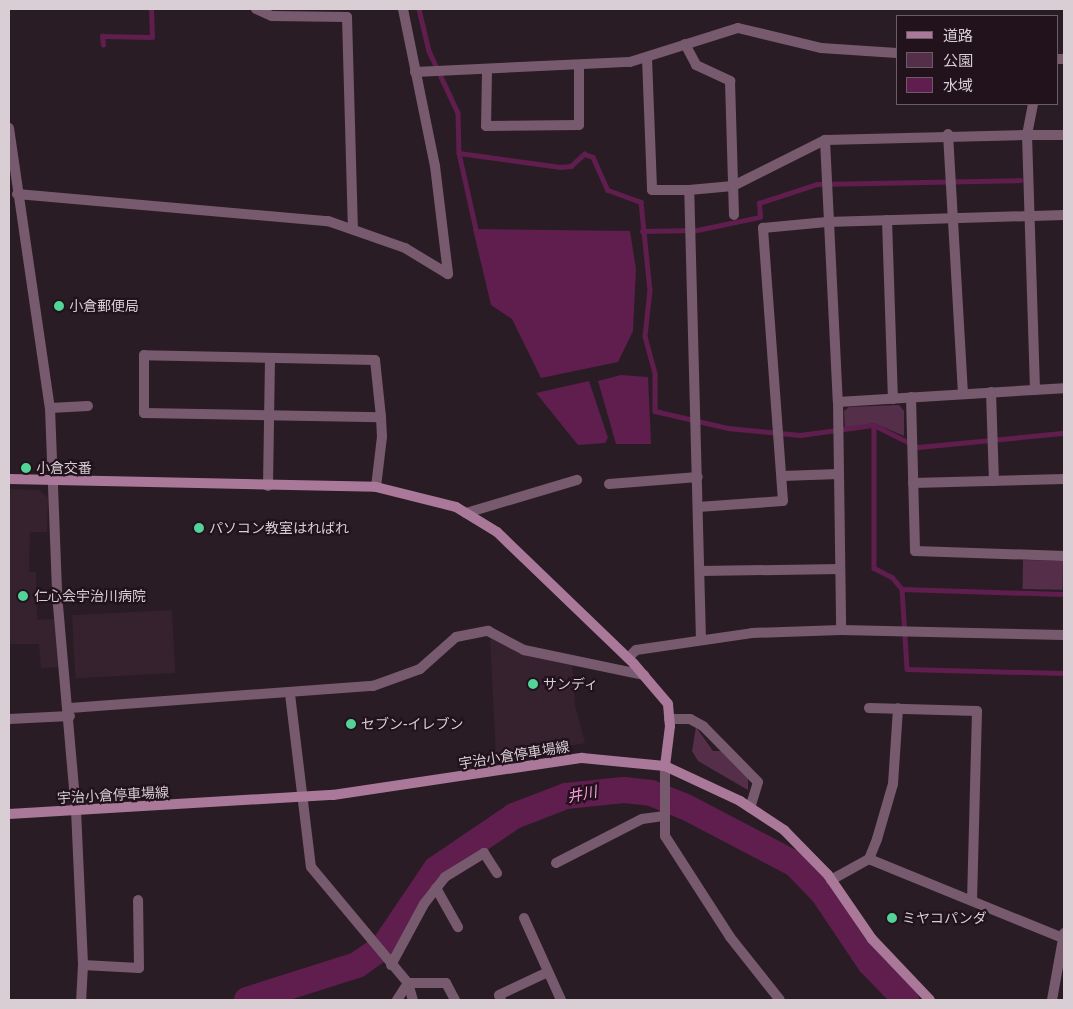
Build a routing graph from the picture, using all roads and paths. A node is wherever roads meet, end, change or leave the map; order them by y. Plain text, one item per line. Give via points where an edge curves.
1 (256, 9) edge
2 (403, 9) edge
3 (685, 44) junction
4 (896, 53) edge
5 (647, 58) junction
6 (579, 66) junction
7 (487, 70) junction
8 (415, 72) junction
9 (1033, 105) edge
10 (9, 128) edge
11 (948, 134) junction
12 (1028, 135) junction
13 (1064, 135) edge
14 (825, 140) junction
15 (733, 186) junction
16 (689, 190) junction
17 (17, 194) junction
18 (734, 215) dead end
19 (1064, 215) edge
20 (1030, 216) junction
21 (953, 218) junction
22 (888, 220) junction
23 (827, 222) junction
24 (353, 227) junction
25 (270, 358) junction
26 (1064, 388) edge
27 (1035, 390) junction
28 (991, 392) junction
29 (963, 394) junction
30 (911, 397) junction
31 (894, 398) junction
32 (838, 402) junction
33 (88, 406) dead end
34 (50, 408) junction
35 (270, 415) junction
36 (381, 417) junction
37 (839, 474) junction
38 (782, 476) junction
39 (698, 477) junction
40 (9, 479) edge
41 (1064, 479) edge
42 (577, 480) dead end
43 (994, 481) junction
44 (54, 482) junction
45 (913, 483) junction
46 (609, 484) dead end
47 (268, 486) junction
48 (376, 488) junction
49 (698, 507) junction
50 (466, 513) junction
51 (1064, 556) edge
52 (840, 569) junction
53 (700, 571) junction
54 (841, 630) junction
55 (1064, 635) edge
56 (701, 640) junction
57 (628, 658) junction
58 (644, 675) junction
59 (290, 694) junction
60 (869, 708) dead end
61 (898, 708) junction
62 (70, 712) junction
63 (9, 719) edge
64 (670, 719) junction
65 (665, 766) junction
66 (300, 798) junction
67 (750, 808) junction
68 (76, 810) junction
69 (663, 812) junction
70 (9, 814) edge
71 (870, 859) junction
72 (556, 864) dead end
73 (497, 873) dead end
74 (831, 880) junction
75 (436, 888) junction
76 (138, 900) dead end
77 (972, 900) junction
78 (524, 918) dead end
79 (458, 927) dead end
80 (1064, 935) edge
81 (388, 962) junction
82 (83, 966) junction
83 (548, 972) junction
84 (408, 983) junction
85 (81, 1000) edge
86 (397, 1000) edge
87 (414, 1000) edge
88 (455, 1000) edge
89 (502, 1000) edge
90 (561, 1000) edge
91 (780, 1000) edge
92 (930, 1000) edge
93 (1052, 1000) edge

1 - 24 street via 272,16 348,17
2 - 8 street
3 - 4 street via 738,28 821,48
3 - 5 street
3 - 15 street via 696,65 730,81
5 - 6 street
5 - 16 street via 652,190
6 - 7 street
6 - 7 street via 579,126 486,126
7 - 8 street
8 - 24 street via 435,166 448,274 406,248
9 - 12 street
10 - 17 street
11 - 12 street
11 - 14 street
11 - 21 street
12 - 13 street
12 - 20 street
14 - 15 street
14 - 23 street
15 - 16 street
15 - 18 street
16 - 39 street
17 - 24 street via 289,216
17 - 34 street
19 - 20 street
20 - 21 street
20 - 27 street
21 - 22 street
21 - 29 street
22 - 23 street
22 - 31 street
23 - 32 street
23 - 38 street via 764,228
25 - 35 street
25 - 35 street via 144,355 144,413
25 - 36 street via 375,360
26 - 27 street
27 - 28 street
28 - 29 street
28 - 43 street
29 - 30 street
30 - 31 street
30 - 45 street
31 - 32 street
32 - 37 street
33 - 34 street
34 - 44 street
35 - 36 street
35 - 47 street
36 - 48 street
37 - 38 street
37 - 52 street
38 - 49 street via 784,501
39 - 46 street
39 - 49 street
40 - 44 main road
41 - 43 street
42 - 50 street
43 - 45 street
44 - 47 main road
44 - 62 street via 57,594
45 - 51 street via 915,550
47 - 48 main road
48 - 50 main road via 416,494
49 - 53 street
50 - 57 main road via 496,532
52 - 53 street
52 - 54 street
53 - 56 street
54 - 55 street
54 - 56 street
56 - 57 street via 636,650
57 - 58 main road
58 - 59 street via 524,650 488,631 456,637 420,669 373,686
58 - 64 main road via 668,704
59 - 62 street
59 - 66 street
60 - 61 street
61 - 71 street via 892,791
61 - 77 street via 977,711
62 - 63 street
62 - 68 street
64 - 65 main road
64 - 67 street via 690,720 702,726 758,782
65 - 66 main road, 宇治小倉停車場線 via 582,758
65 - 67 main road, 宇治小倉停車場線
65 - 69 street
66 - 68 main road, 宇治小倉停車場線
66 - 81 street via 311,867
67 - 74 main road, 宇治小倉停車場線 via 784,830
68 - 70 main road, 宇治小倉停車場線
68 - 82 street
69 - 72 street via 642,819
69 - 91 street via 665,836 683,868
71 - 74 street
71 - 77 street
73 - 75 street via 484,853
74 - 92 main road, 宇治小倉停車場線 via 872,939
75 - 79 street
75 - 81 street
76 - 82 street via 139,968
77 - 80 street
78 - 83 street
80 - 93 street
81 - 84 street
82 - 85 street
83 - 89 street via 500,996
83 - 90 street
84 - 86 street
84 - 87 street
84 - 88 street via 446,983

